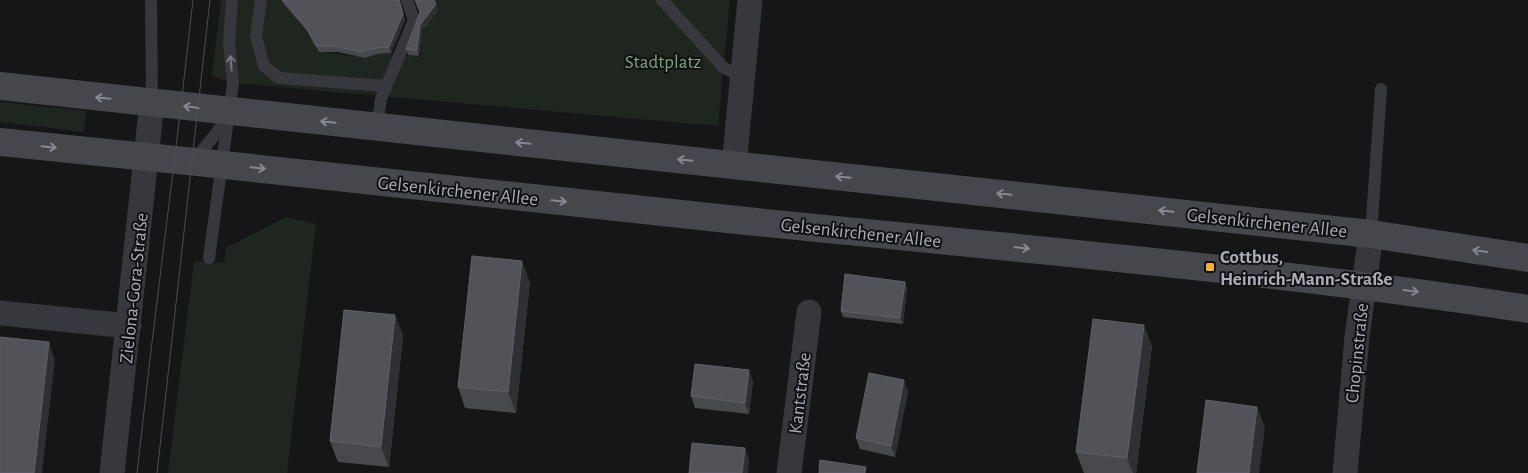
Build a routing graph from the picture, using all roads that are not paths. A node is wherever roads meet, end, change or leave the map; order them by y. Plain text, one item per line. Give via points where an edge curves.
1 (151, 0) edge
2 (232, 0) edge
3 (261, 0) edge
4 (407, 0) edge
5 (662, 0) edge
6 (750, 0) edge
7 (742, 77) junction
8 (0, 86) edge
9 (386, 86) junction
10 (1381, 89) dead end
11 (152, 102) junction
12 (230, 112) junction
13 (377, 127) junction
14 (0, 142) edge
15 (146, 157) junction
16 (193, 161) junction
17 (223, 164) junction
18 (734, 165) junction
19 (1371, 234) junction
20 (209, 258) dead end
21 (1528, 258) edge
22 (1363, 284) junction
23 (1528, 310) edge
24 (809, 312) dead end
25 (0, 313) edge
26 (129, 326) junction
27 (112, 473) edge
28 (789, 473) edge
29 (1345, 473) edge

1 - 11 lane
12 -> 2 lane
3 - 9 lane via 256,36 264,66 279,78
4 - 9 lane via 414,20
5 - 7 lane via 724,68
6 - 7 street
7 - 18 street
11 -> 8 main road, Gelsenkirchener Allee
9 - 13 lane
10 - 19 lane
12 -> 11 main road, Gelsenkirchener Allee
11 - 15 street, Zielona-Gora-Straße
13 -> 12 main road, Gelsenkirchener Allee
12 - 16 lane
12 - 17 lane
18 -> 13 main road, Gelsenkirchener Allee
14 -> 15 main road, Gelsenkirchener Allee
15 - 16 main road, Gelsenkirchener Allee
15 - 26 street, Zielona-Gora-Straße
16 - 17 main road, Gelsenkirchener Allee
17 - 20 lane
17 -> 22 main road, Gelsenkirchener Allee
19 -> 18 main road, Gelsenkirchener Allee
21 -> 19 main road, Gelsenkirchener Allee
19 - 22 street, Chopinstraße
22 -> 23 main road, Gelsenkirchener Allee
22 - 29 street, Chopinstraße
24 - 28 street, Kantstraße
25 - 26 street
26 - 27 street, Zielona-Gora-Straße

